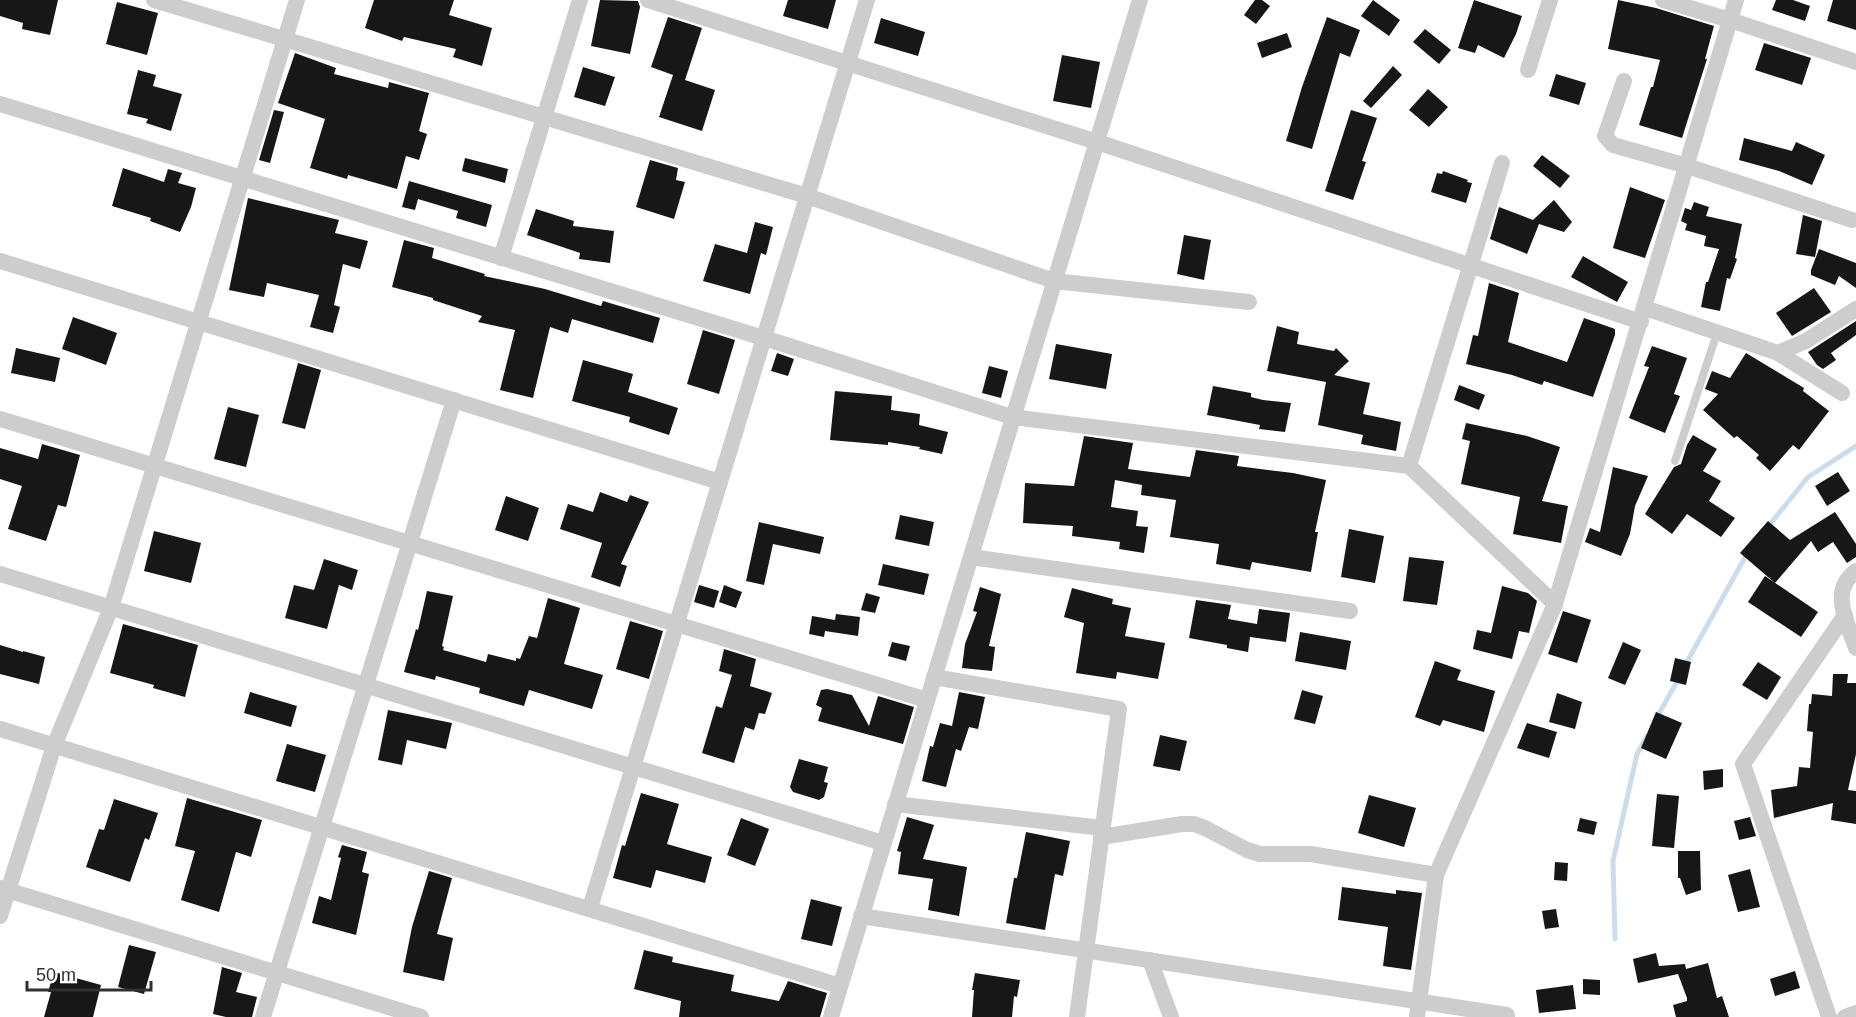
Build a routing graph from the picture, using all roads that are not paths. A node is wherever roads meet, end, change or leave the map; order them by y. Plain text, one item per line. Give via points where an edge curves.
1 (154, 0) edge
2 (297, 0) edge
3 (580, 0) edge
4 (648, 0) edge
5 (867, 0) edge
6 (1140, 0) edge
7 (1550, 0) edge
8 (1663, 0) edge
9 (1736, 0) edge
10 (1730, 20) junction
11 (285, 39) junction
12 (848, 62) junction
13 (1856, 62) edge
14 (1528, 70) dead end
15 (1624, 81) dead end
16 (0, 104) edge
17 (544, 117) junction
18 (1097, 142) junction
19 (1502, 163) dead end
20 (1687, 166) junction
21 (243, 178) junction
22 (807, 196) junction
23 (1852, 220) dead end
24 (501, 258) junction
25 (0, 261) edge
26 (1471, 265) junction
27 (1054, 281) junction
28 (1249, 302) dead end
29 (1856, 309) edge
30 (1643, 315) junction
31 (199, 322) junction
32 (1717, 333) junction
33 (764, 338) junction
34 (1778, 353) junction
35 (1842, 393) dead end
36 (454, 400) junction
37 (1012, 417) junction
38 (0, 419) edge
39 (1675, 461) dead end
40 (154, 466) junction
41 (1409, 466) junction
42 (720, 482) junction
43 (410, 543) junction
44 (971, 557) junction
45 (1856, 571) edge
46 (0, 574) edge
47 (1555, 604) junction
48 (111, 608) junction
49 (1350, 611) dead end
50 (1845, 615) junction
51 (677, 624) junction
52 (1856, 648) edge
53 (934, 677) junction
54 (366, 686) junction
55 (927, 700) junction
56 (0, 729) edge
57 (54, 746) junction
58 (633, 767) junction
59 (895, 804) junction
60 (322, 826) junction
61 (1102, 833) junction
62 (884, 843) junction
63 (1436, 875) junction
64 (3, 889) edge
65 (590, 908) junction
66 (0, 916) edge
67 (861, 916) junction
68 (1086, 950) junction
69 (1150, 960) junction
70 (277, 973) junction
71 (840, 986) junction
72 (1418, 1009) edge
73 (1856, 1013) edge
74 (263, 1017) edge
75 (421, 1017) edge
76 (831, 1017) edge
77 (1077, 1017) edge
78 (1171, 1017) edge
79 (1507, 1017) edge
80 (1829, 1017) edge
81 (1845, 1017) edge

1 - 11 street
2 - 11 street
3 - 17 street
4 - 12 street
5 - 12 street
6 - 18 street
7 - 14 street
8 - 10 street
9 - 10 street
10 - 13 street
10 - 20 street
11 - 17 street
11 - 21 street
12 - 18 street
12 - 22 street
15 - 20 street via 1605,136 1613,145
16 - 21 street
17 - 22 street
17 - 24 street
18 - 26 street
18 - 27 street
19 - 26 street
20 - 23 street
20 - 30 street
21 - 24 street
21 - 31 street
22 - 27 street
22 - 33 street
24 - 33 street
25 - 31 street
26 - 30 street
26 - 41 street
27 - 28 street
27 - 37 street
29 - 34 street via 1806,341
30 - 32 street
30 - 47 street
31 - 36 street
31 - 40 street
32 - 34 street
32 - 39 lane
33 - 37 street
33 - 42 street
34 - 35 street
36 - 42 street
36 - 43 street
37 - 41 street
37 - 44 street
38 - 40 street
40 - 43 street
40 - 48 street
41 - 47 street
42 - 51 street
43 - 51 street
43 - 54 street
44 - 49 street
44 - 53 street
45 - 50 street via 1846,578 1841,591
46 - 48 street
47 - 63 street
48 - 54 street
48 - 57 street
50 - 52 street
50 - 80 street via 1743,764
51 - 55 street
51 - 58 street
53 - 55 street
53 - 61 street via 1119,709
54 - 58 street
54 - 60 street
55 - 59 street
56 - 57 street
57 - 60 street
57 - 64 street
58 - 62 street
58 - 65 street
59 - 61 street
59 - 62 street
60 - 65 street
60 - 70 street
61 - 63 street via 1194,824 1260,854 1311,854
61 - 68 street
62 - 67 street
63 - 72 street
64 - 66 street
64 - 70 street
65 - 71 street
67 - 68 street
67 - 71 street
68 - 69 street
68 - 77 street
69 - 72 street
69 - 78 street
70 - 74 street
70 - 75 street
71 - 76 street
72 - 79 street
73 - 81 street

